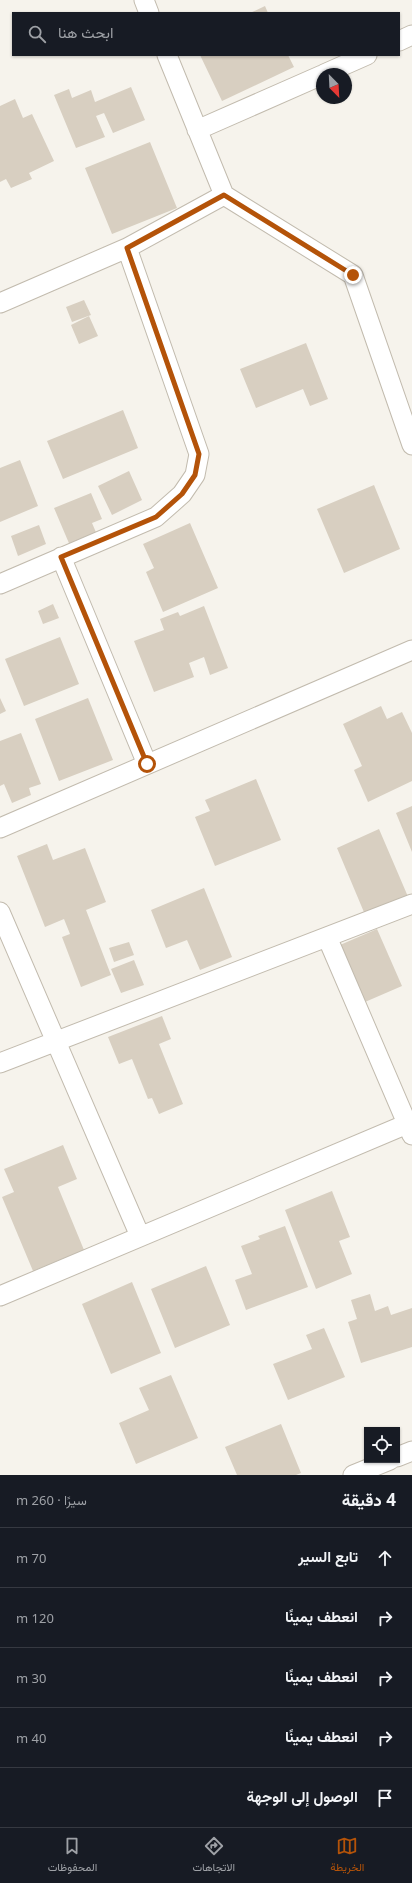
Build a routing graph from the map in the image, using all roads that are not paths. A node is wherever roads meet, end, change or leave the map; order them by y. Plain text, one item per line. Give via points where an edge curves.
1 (144, 0) edge
2 (149, 12) edge
3 (412, 35) edge
4 (400, 41) edge
5 (166, 56) edge
6 (365, 56) edge
7 (337, 68) edge
8 (316, 77) edge
9 (197, 130) junction
10 (224, 195) junction
11 (127, 248) junction
12 (0, 303) edge
13 (412, 445) edge
14 (61, 557) junction
15 (0, 584) edge
16 (412, 650) edge
17 (147, 764) junction
18 (0, 828) edge
19 (412, 904) edge
20 (0, 912) edge
21 (327, 936) junction
22 (56, 1041) junction
23 (0, 1063) edge
24 (410, 1130) edge
25 (140, 1236) junction
26 (0, 1296) edge
27 (412, 1452) edge
28 (400, 1456) edge
29 (382, 1463) edge
30 (352, 1475) edge

1 - 2 street
3 - 4 street
5 - 9 street
6 - 7 street
8 - 9 street
9 - 10 street
10 - 11 street
10 - 13 street via 353,275
11 - 12 street
11 - 14 street via 199,454 195,475 182,494 156,517
14 - 15 street
14 - 17 street
16 - 17 street
17 - 18 street
19 - 21 street
20 - 22 street
21 - 22 street
21 - 24 street
22 - 23 street
22 - 25 street
24 - 25 street
25 - 26 street
27 - 28 street
29 - 30 street

